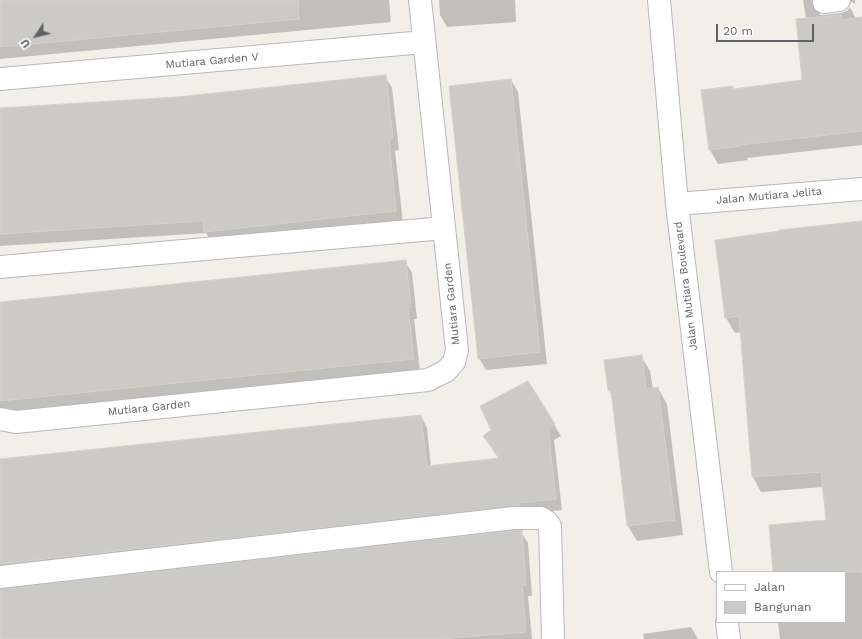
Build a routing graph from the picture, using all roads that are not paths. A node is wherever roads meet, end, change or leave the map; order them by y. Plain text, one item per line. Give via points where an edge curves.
1 (420, 0) edge
2 (659, 0) edge
3 (424, 42) junction
4 (0, 79) edge
5 (862, 189) edge
6 (677, 204) junction
7 (444, 228) junction
8 (0, 267) edge
9 (0, 419) edge
10 (721, 571) edge
11 (0, 577) edge
12 (727, 623) edge
13 (553, 639) edge
14 (729, 639) edge

1 - 3 street, Mutiara Garden
2 - 6 street, Jalan Mutiara Boulevard
3 - 4 street, Mutiara Garden V
3 - 7 street, Mutiara Garden
5 - 6 street, Jalan Mutiara Jelita
6 - 10 street, Jalan Mutiara Boulevard
7 - 8 street
7 - 9 street, Mutiara Garden via 458,350 454,362 446,371 428,380 16,422
11 - 13 street via 514,518 540,518 550,526
12 - 14 street

